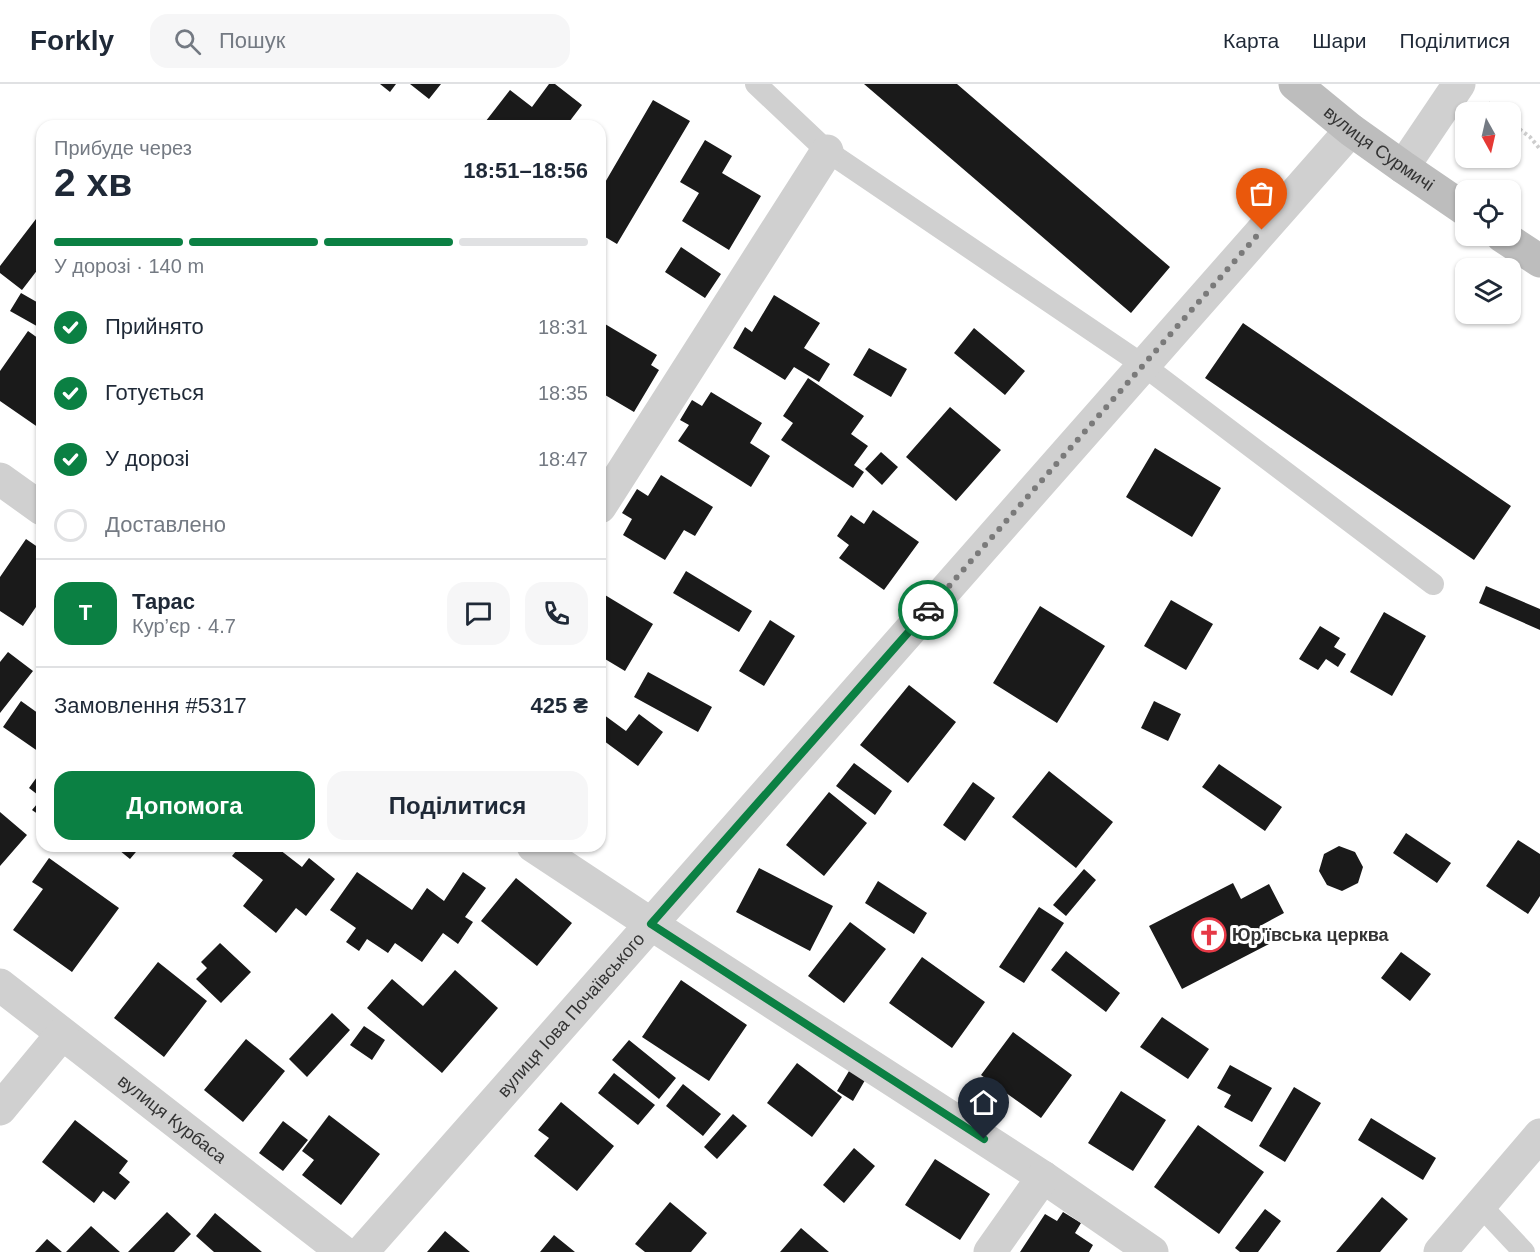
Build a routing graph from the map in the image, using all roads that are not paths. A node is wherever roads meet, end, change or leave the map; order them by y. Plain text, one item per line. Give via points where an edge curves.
1 (756, 84) edge
2 (1295, 84) edge
3 (1459, 84) edge
4 (1351, 130) junction
5 (827, 151) junction
6 (1403, 167) junction
7 (1455, 202) edge
8 (1517, 246) edge
9 (1540, 261) edge
10 (1143, 365) junction
11 (0, 479) edge
12 (606, 498) edge
13 (36, 505) edge
14 (1433, 584) dead end
15 (542, 852) edge
16 (651, 924) junction
17 (0, 985) edge
18 (62, 1034) junction
19 (0, 1109) edge
20 (1540, 1135) edge
21 (1043, 1177) junction
22 (1480, 1205) junction
23 (343, 1252) edge
24 (362, 1252) edge
25 (990, 1252) edge
26 (1152, 1252) edge
27 (1440, 1252) edge
28 (1524, 1252) edge

1 - 5 lane
2 - 4 main road, вулиця Сурмичі
3 - 6 street
4 - 6 main road, вулиця Сурмичі
4 - 10 street, вулиця Іова Почаївського
5 - 10 lane
5 - 12 street
6 - 7 main road, вулиця Сурмичі
8 - 9 main road
10 - 14 lane
10 - 16 street, вулиця Іова Почаївського
11 - 13 street
15 - 16 street
16 - 21 street
16 - 24 street, вулиця Іова Почаївського
17 - 18 street, вулиця Курбаса
18 - 19 street
18 - 23 street, вулиця Курбаса
20 - 22 street
21 - 25 street
21 - 26 street
22 - 27 street
22 - 28 lane

